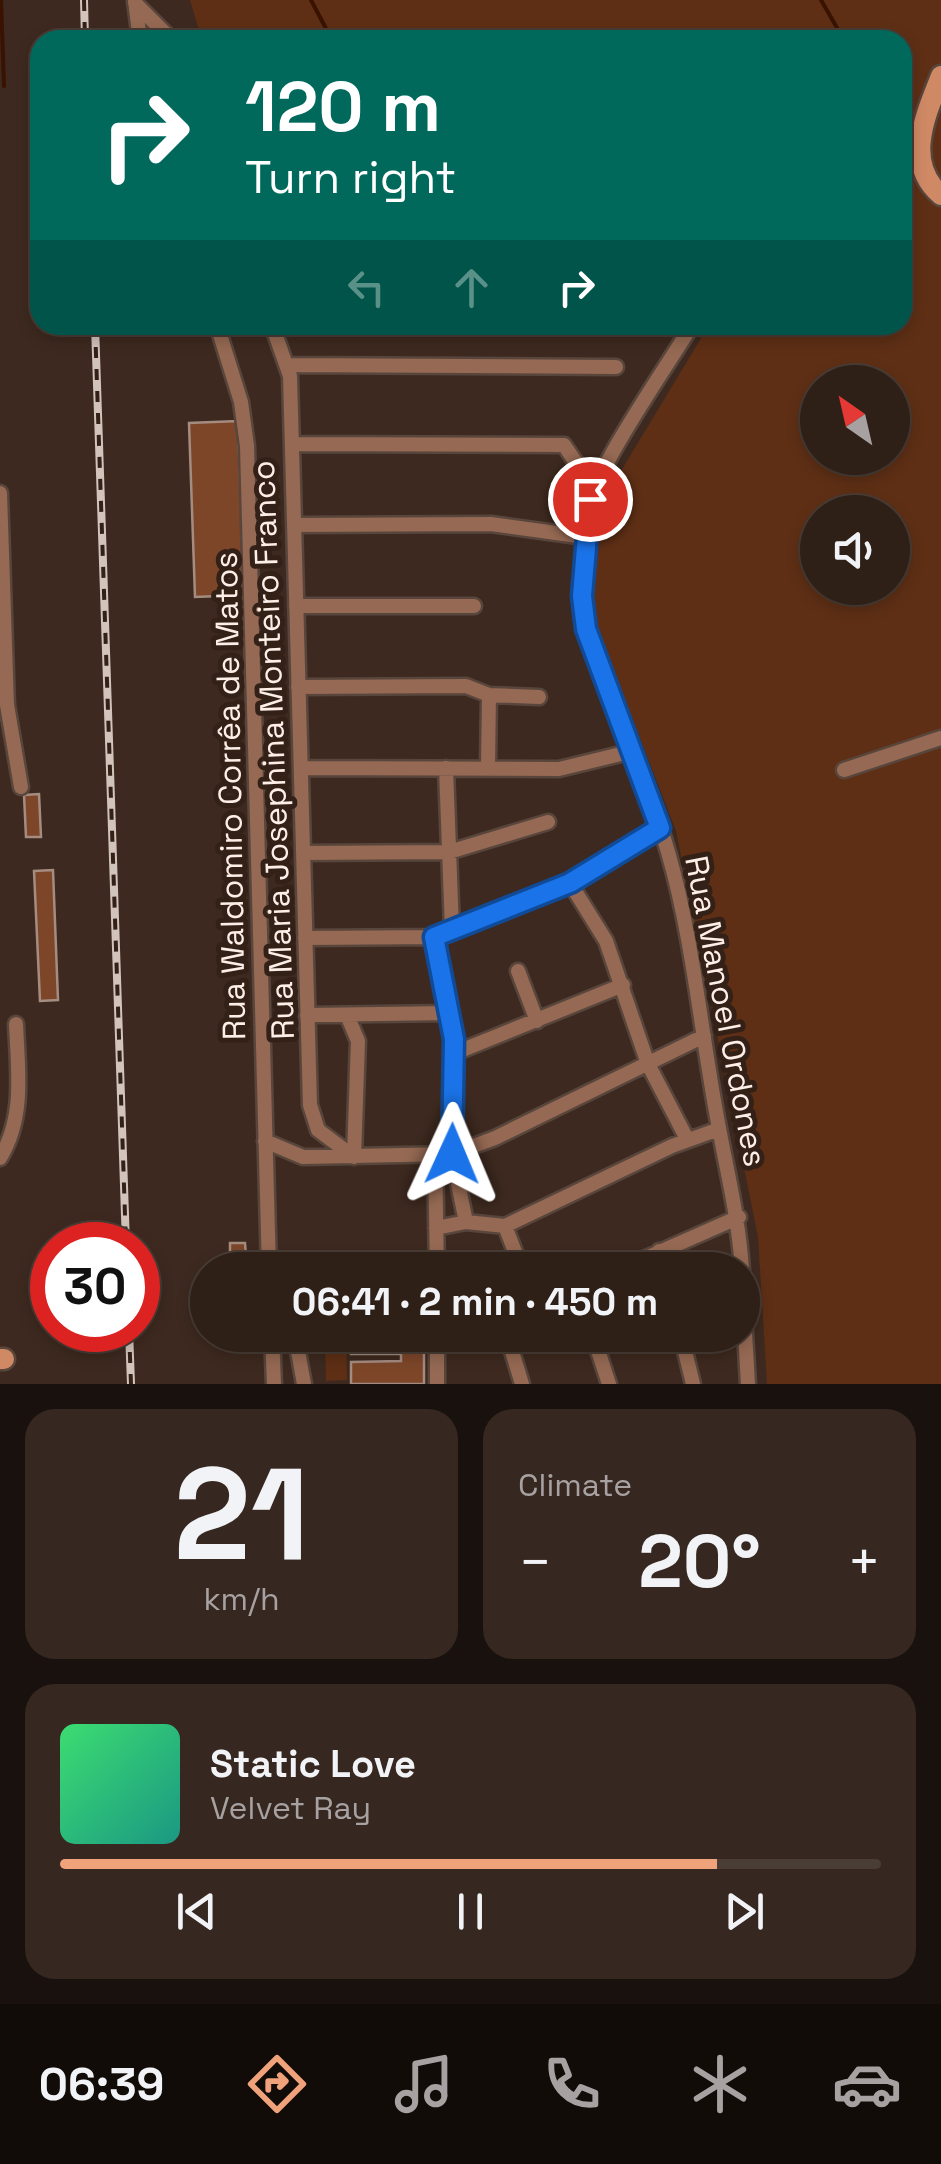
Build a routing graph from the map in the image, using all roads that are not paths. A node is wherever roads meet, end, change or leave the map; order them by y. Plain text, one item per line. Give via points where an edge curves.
1 (135, 1) edge
2 (139, 30) edge
3 (163, 30) edge
4 (941, 76) edge
5 (941, 195) edge
6 (219, 335) edge
7 (276, 335) edge
8 (686, 335) edge
9 (288, 366) junction
10 (616, 367) dead end
11 (292, 444) junction
12 (594, 489) junction
13 (0, 494) edge
14 (294, 524) junction
15 (585, 537) junction
16 (296, 606) junction
17 (474, 606) dead end
18 (298, 687) junction
19 (489, 695) junction
20 (539, 697) dead end
21 (941, 738) edge
22 (628, 752) junction
23 (300, 768) junction
24 (446, 768) junction
25 (488, 768) junction
26 (844, 770) dead end
27 (20, 787) dead end
28 (548, 822) dead end
29 (660, 828) junction
30 (449, 852) junction
31 (303, 853) junction
32 (570, 883) junction
33 (452, 930) junction
34 (434, 937) junction
35 (305, 938) junction
36 (518, 971) dead end
37 (623, 985) junction
38 (450, 1012) junction
39 (347, 1014) junction
40 (307, 1016) junction
41 (537, 1021) junction
42 (16, 1024) dead end
43 (704, 1036) junction
44 (455, 1054) junction
45 (648, 1064) junction
46 (719, 1129) junction
47 (687, 1139) junction
48 (265, 1141) junction
49 (452, 1154) junction
50 (435, 1155) junction
51 (354, 1157) junction
52 (0, 1158) edge
53 (739, 1217) junction
54 (466, 1222) junction
55 (504, 1226) junction
56 (436, 1228) junction
57 (659, 1251) edge
58 (269, 1252) edge
59 (436, 1252) edge
60 (515, 1252) edge
61 (741, 1252) edge
62 (273, 1352) edge
63 (298, 1352) edge
64 (437, 1352) edge
65 (512, 1352) edge
66 (599, 1352) edge
67 (685, 1352) edge
68 (746, 1352) edge
69 (274, 1384) edge
70 (304, 1384) edge
71 (437, 1384) edge
72 (522, 1384) edge
73 (609, 1384) edge
74 (693, 1384) edge
75 (748, 1384) edge

1 - 2 street
1 - 3 street
4 - 5 street via 919,151 926,177
6 - 48 street, Rua Waldomiro Corrêa de Matos via 247,446
7 - 9 street, Rua Maria Josephina Monteiro Franco
8 - 12 street, Rua Manoel Ordones
9 - 10 street
9 - 11 street, Rua Maria Josephina Monteiro Franco
11 - 12 street via 564,445
11 - 14 street, Rua Maria Josephina Monteiro Franco
12 - 15 street, Rua Manoel Ordones
13 - 27 street via 7,706
14 - 15 street via 491,524
14 - 16 street, Rua Maria Josephina Monteiro Franco
15 - 22 street, Rua Manoel Ordones via 586,629
16 - 17 street
16 - 18 street, Rua Maria Josephina Monteiro Franco
18 - 19 street via 466,686
18 - 23 street, Rua Maria Josephina Monteiro Franco
19 - 20 street
19 - 25 street
21 - 26 street
22 - 25 street via 574,767
22 - 29 street, Rua Manoel Ordones
23 - 24 street
23 - 31 street, Rua Maria Josephina Monteiro Franco
24 - 25 street
24 - 30 street
28 - 30 street
29 - 32 street
29 - 43 street, Rua Manoel Ordones
30 - 31 street
30 - 33 street
31 - 35 street, Rua Maria Josephina Monteiro Franco
32 - 33 street
32 - 37 street via 606,940
33 - 34 street
34 - 35 street
34 - 38 street
35 - 40 street, Rua Maria Josephina Monteiro Franco
36 - 41 street
37 - 41 street
37 - 45 street
38 - 39 street
38 - 44 street
39 - 40 street
39 - 51 street via 358,1041
40 - 51 street, Rua Maria Josephina Monteiro Franco via 312,1116 318,1130
41 - 44 street
42 - 52 street via 18,1109
43 - 45 street
43 - 46 street, Rua Manoel Ordones
44 - 49 street
45 - 47 street
45 - 49 street
46 - 47 street
46 - 53 street, Rua Manoel Ordones
47 - 55 street
48 - 51 street via 302,1156
48 - 58 street, Rua Waldomiro Corrêa de Matos
49 - 50 street
49 - 54 street
50 - 51 street
50 - 56 street
53 - 57 street
53 - 61 street, Rua Manoel Ordones
54 - 55 street
54 - 56 street
55 - 60 street
56 - 59 street
62 - 69 street
63 - 70 street
64 - 71 street
65 - 72 street
66 - 73 street
67 - 74 street
68 - 75 street

